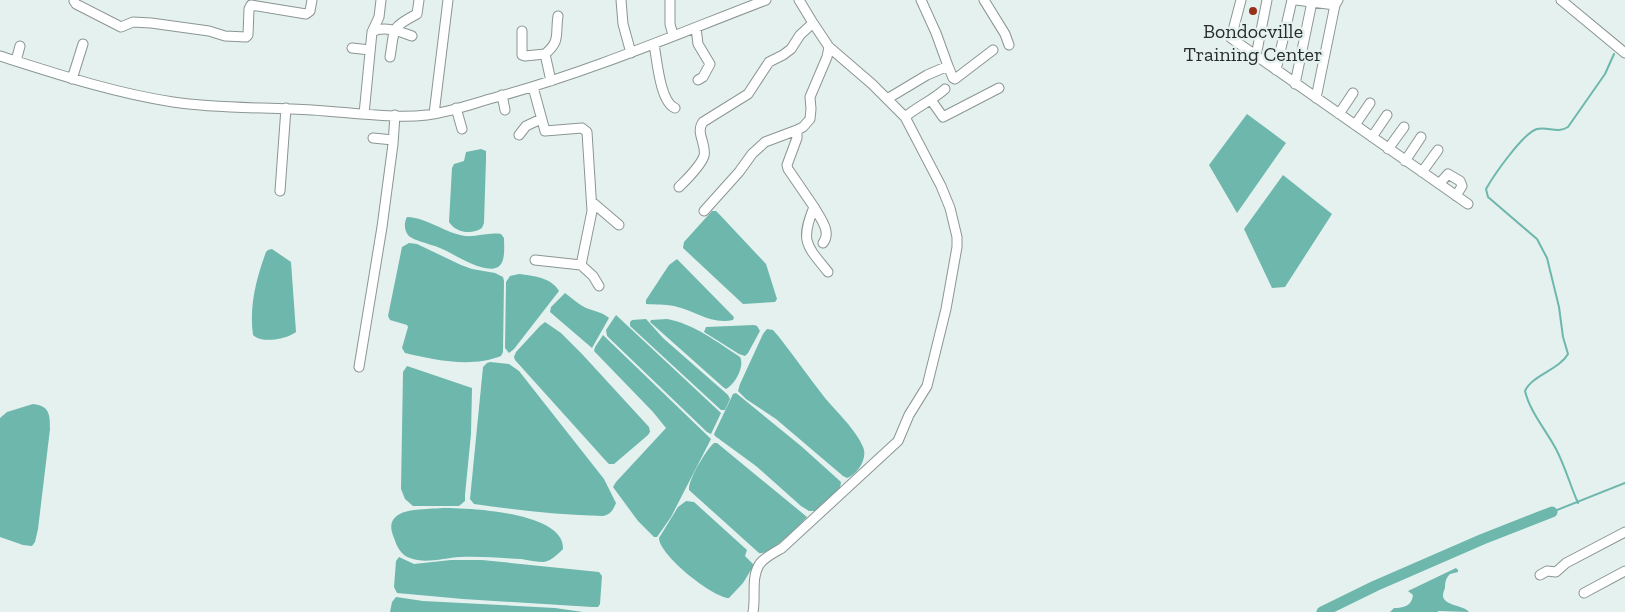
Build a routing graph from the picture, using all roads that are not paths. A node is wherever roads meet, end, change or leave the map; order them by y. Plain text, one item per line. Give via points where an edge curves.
1 (74, 0) edge
2 (312, 0) edge
3 (381, 0) edge
4 (419, 0) edge
5 (448, 0) edge
6 (621, 0) edge
7 (670, 0) edge
8 (766, 0) edge
9 (799, 0) edge
10 (921, 0) edge
11 (984, 0) edge
12 (1241, 0) edge
13 (1267, 0) edge
14 (1292, 0) edge
15 (1296, 0) edge
16 (1561, 0) edge
17 (1310, 1) edge
18 (1337, 2) edge
19 (749, 3) edge
20 (558, 16) dead end
21 (813, 23) junction
22 (696, 28) junction
23 (395, 30) junction
24 (372, 32) junction
25 (522, 32) dead end
26 (673, 35) junction
27 (412, 36) dead end
28 (83, 44) dead end
29 (654, 44) junction
30 (1009, 45) dead end
31 (20, 46) dead end
32 (352, 48) dead end
33 (829, 48) junction
34 (370, 50) junction
35 (993, 50) dead end
36 (631, 52) junction
37 (1625, 53) edge
38 (545, 54) junction
39 (0, 56) edge
40 (1256, 56) junction
41 (390, 57) dead end
42 (16, 61) junction
43 (948, 66) junction
44 (1276, 70) junction
45 (72, 78) junction
46 (698, 80) dead end
47 (551, 81) junction
48 (1296, 84) junction
49 (533, 87) junction
50 (999, 88) dead end
51 (945, 89) dead end
52 (1353, 93) dead end
53 (502, 95) junction
54 (1316, 98) junction
55 (887, 99) junction
56 (931, 100) junction
57 (1370, 103) dead end
58 (286, 108) junction
59 (456, 108) junction
60 (675, 108) dead end
61 (505, 110) dead end
62 (364, 114) junction
63 (434, 114) junction
64 (1339, 114) junction
65 (395, 115) junction
66 (1386, 115) dead end
67 (905, 116) junction
68 (541, 119) junction
69 (1355, 125) junction
70 (1404, 127) dead end
71 (462, 129) dead end
72 (797, 130) junction
73 (519, 135) dead end
74 (1372, 137) junction
75 (1421, 137) dead end
76 (373, 138) dead end
77 (393, 140) junction
78 (1388, 148) junction
79 (1438, 150) dead end
80 (1405, 160) junction
81 (1422, 172) junction
82 (1440, 184) junction
83 (679, 187) dead end
84 (280, 191) dead end
85 (1456, 196) junction
86 (592, 202) junction
87 (1468, 204) dead end
88 (814, 207) junction
89 (704, 211) dead end
90 (619, 226) dead end
91 (823, 243) dead end
92 (535, 260) dead end
93 (581, 266) junction
94 (828, 272) dead end
95 (600, 286) dead end
96 (359, 367) dead end
97 (1625, 532) edge
98 (1625, 571) edge
99 (1540, 574) dead end
100 (1584, 593) dead end
101 (753, 612) edge

1 - 2 street via 121,27 133,22 151,23 241,37 248,35 251,5 306,14
3 - 24 street via 379,17
4 - 23 street via 417,14 400,23
5 - 63 street
6 - 36 street via 622,24
7 - 26 street
8 - 19 street
9 - 21 street
10 - 43 street
11 - 30 street
12 - 40 street via 1231,38
13 - 40 street
14 - 44 street
15 - 17 street
16 - 37 street
17 - 18 street
17 - 48 street
18 - 54 street
19 - 22 street
20 - 38 street via 556,43
21 - 33 street
21 - 83 street via 791,49 769,62 748,94 703,122 700,130 704,156
22 - 26 street
22 - 46 street via 698,44 710,64
23 - 24 street via 376,29
23 - 27 street
23 - 41 street
24 - 34 street
25 - 38 street via 522,55
26 - 29 street
28 - 45 street
29 - 36 street
29 - 60 street via 665,100
31 - 42 street
32 - 34 street
33 - 55 street
33 - 72 street via 810,97 810,119
34 - 62 street
35 - 43 street via 955,79
36 - 47 street
38 - 47 street
39 - 42 street
40 - 44 street
42 - 45 street
43 - 55 street via 927,74
44 - 48 street
45 - 58 street via 175,102
47 - 49 street
48 - 54 street
49 - 53 street
49 - 68 street
50 - 56 street via 943,117
51 - 56 street
52 - 64 street
53 - 59 street
53 - 61 street
54 - 64 street
55 - 67 street
56 - 67 street
57 - 69 street
58 - 62 street
58 - 84 street
59 - 63 street
59 - 71 street
62 - 65 street
63 - 65 street
64 - 69 street
65 - 77 street
66 - 74 street
67 - 101 street via 941,186 956,227 957,246 946,309 927,386 898,441 782,548 761,562
68 - 73 street via 526,126
68 - 86 street via 546,132 582,128 587,132
69 - 74 street
70 - 78 street
72 - 88 street via 798,138 787,165
72 - 89 street via 765,142
74 - 78 street
75 - 80 street
76 - 77 street
77 - 96 street
78 - 80 street
79 - 81 street
80 - 81 street
81 - 82 street
82 - 85 street
82 - 85 street via 1448,174 1460,181 1462,186
85 - 87 street
86 - 90 street
86 - 93 street
88 - 91 street via 827,230
88 - 94 street via 806,229 806,241
92 - 93 street
93 - 95 street
97 - 99 street via 1566,563 1556,572
98 - 100 street

